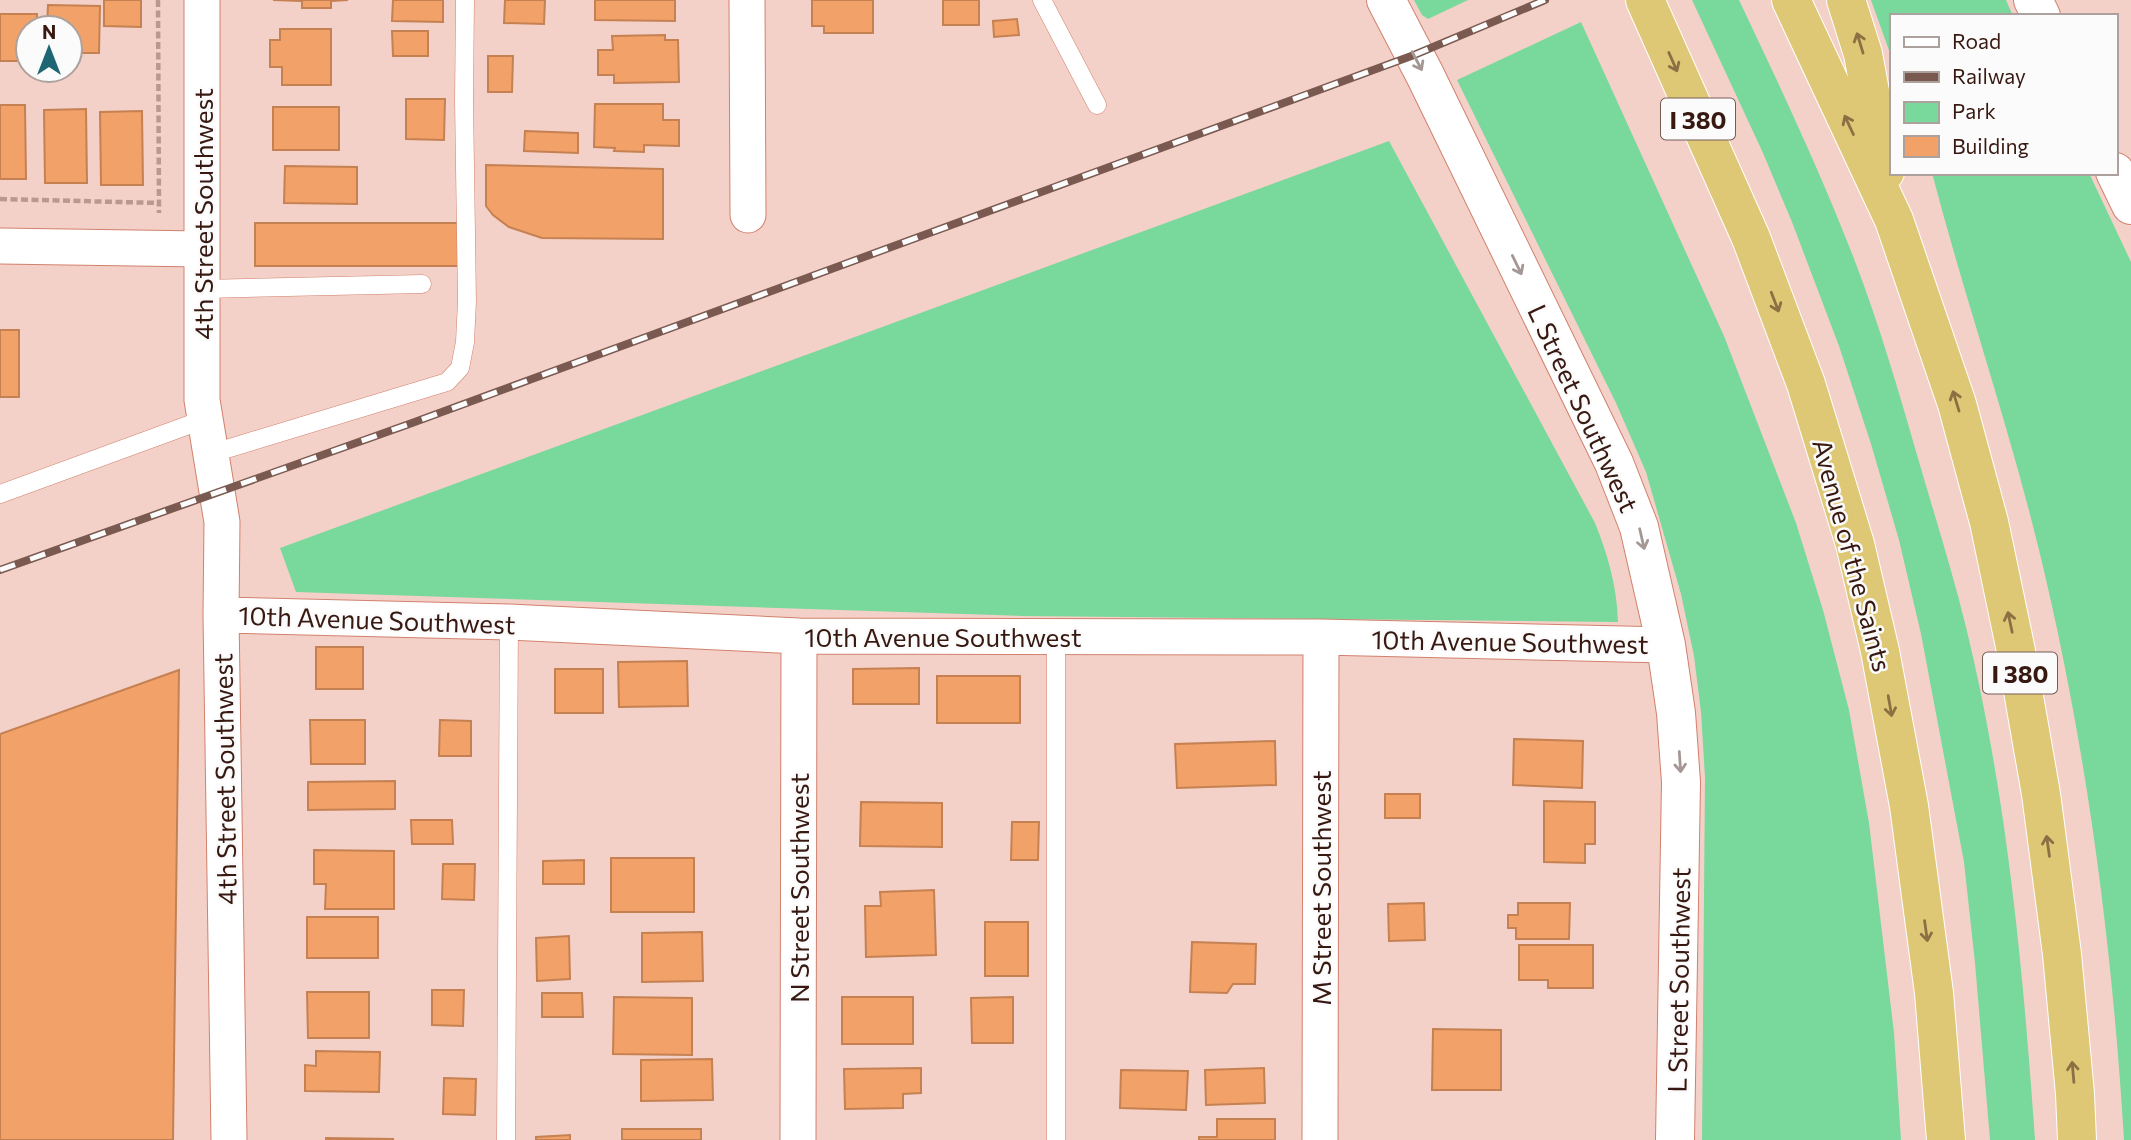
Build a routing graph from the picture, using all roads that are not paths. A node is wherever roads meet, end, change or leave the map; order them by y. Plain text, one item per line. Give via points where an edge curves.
1 (202, 0) edge
2 (465, 0) edge
3 (747, 0) edge
4 (1042, 0) edge
5 (1386, 0) edge
6 (1645, 0) edge
7 (1791, 0) edge
8 (1846, 0) edge
9 (1097, 105) dead end
10 (2116, 175) edge
11 (1886, 196) junction
12 (2131, 205) edge
13 (748, 215) dead end
14 (0, 246) edge
15 (202, 249) junction
16 (422, 284) dead end
17 (202, 289) junction
18 (205, 419) junction
19 (210, 454) junction
20 (0, 494) edge
21 (221, 615) junction
22 (509, 622) junction
23 (799, 636) junction
24 (1056, 636) junction
25 (1321, 637) junction
26 (1666, 645) junction
27 (229, 1140) edge
28 (506, 1140) edge
29 (798, 1140) edge
30 (1056, 1140) edge
31 (1320, 1140) edge
32 (1675, 1140) edge
33 (1947, 1140) edge
34 (2077, 1140) edge

1 - 15 street, 4th Street Southwest
2 - 19 lane via 467,301 460,368 447,382
3 - 13 street
4 - 9 lane
5 -> 26 street, L Street Southwest via 1614,464 1639,527
6 -> 33 highway, Avenue of the Saints / I 380 via 1751,238 1806,384 1856,544 1909,806 1933,979
11 -> 7 highway, I 380
11 -> 8 highway via 1863,54
10 - 12 street
34 -> 11 highway, I 380 via 2062,954 2016,651 1989,522 1957,404
14 - 15 street
15 - 17 street, 4th Street Southwest
16 - 17 lane
17 - 18 street, 4th Street Southwest
18 - 19 street, 4th Street Southwest
18 - 20 lane
19 - 21 street, 4th Street Southwest via 222,522
21 - 22 street, 10th Avenue Southwest
21 - 27 street, 4th Street Southwest
22 - 23 street, 10th Avenue Southwest
22 - 28 lane
23 - 24 street, 10th Avenue Southwest
23 - 29 street, N Street Southwest
24 - 25 street, 10th Avenue Southwest
24 - 30 lane
25 - 26 street, 10th Avenue Southwest
25 - 31 street, M Street Southwest
26 -> 32 street, L Street Southwest via 1681,782

